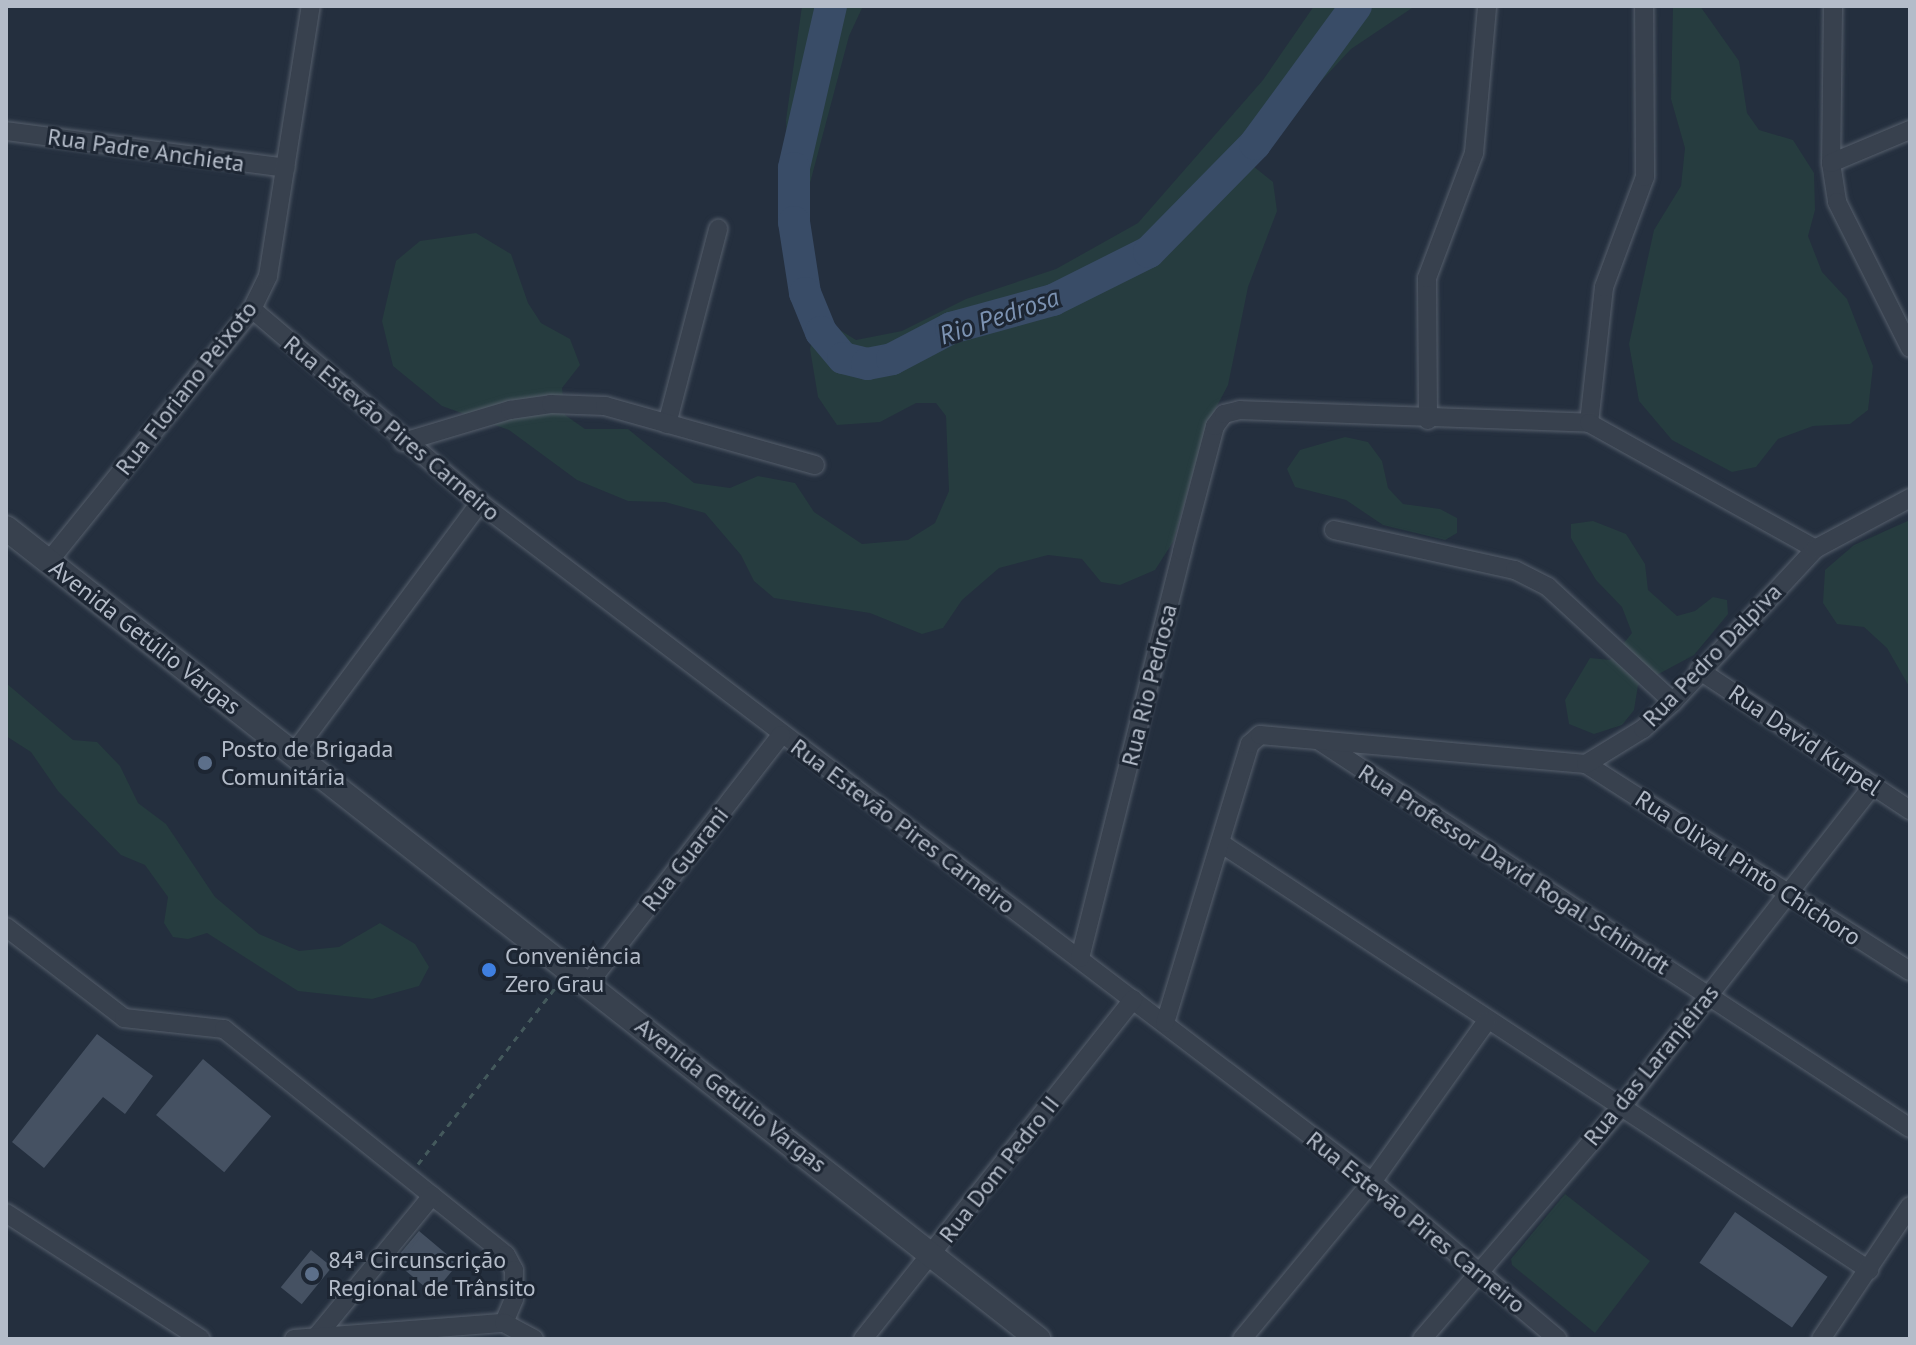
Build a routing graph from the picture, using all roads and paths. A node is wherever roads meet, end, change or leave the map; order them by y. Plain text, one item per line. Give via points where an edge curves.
1 (311, 6) edge
2 (1487, 6) edge
3 (1644, 6) edge
4 (1833, 6) edge
5 (1910, 130) edge
6 (6, 131) edge
7 (1831, 163) junction
8 (286, 168) junction
9 (718, 229) dead end
10 (252, 309) junction
11 (1902, 315) edge
12 (1910, 348) edge
13 (1428, 420) junction
14 (1589, 423) junction
15 (667, 424) junction
16 (403, 442) junction
17 (815, 465) dead end
18 (1910, 498) edge
19 (480, 503) junction
20 (6, 528) edge
21 (1334, 530) dead end
22 (1815, 549) junction
23 (49, 561) junction
24 (1699, 670) junction
25 (1673, 702) junction
26 (781, 735) junction
27 (1319, 740) junction
28 (294, 753) junction
29 (1586, 764) junction
30 (1873, 785) junction
31 (1910, 810) edge
32 (1222, 844) junction
33 (1787, 893) junction
34 (6, 927) edge
35 (1080, 958) junction
36 (1910, 971) edge
37 (579, 977) junction
38 (1706, 997) junction
39 (1133, 999) junction
40 (1487, 1021) junction
41 (1165, 1023) junction
42 (1620, 1109) junction
43 (1910, 1128) edge
44 (408, 1176) junction
45 (1372, 1182) junction
46 (432, 1196) junction
47 (1910, 1206) edge
48 (6, 1213) edge
49 (932, 1253) junction
50 (1869, 1270) junction
51 (1477, 1271) junction
52 (504, 1323) junction
53 (316, 1337) edge
54 (348, 1337) edge
55 (201, 1339) edge
56 (294, 1339) edge
57 (534, 1339) edge
58 (863, 1339) edge
59 (1038, 1339) edge
60 (1242, 1339) edge
61 (1422, 1339) edge
62 (1558, 1339) edge
63 (1821, 1339) edge

1 - 8 street, Rua Floriano Peixoto
2 - 13 street via 1474,153 1427,278
3 - 14 street via 1645,177 1604,287
4 - 7 street
5 - 7 street
6 - 8 street, Rua Padre Anchieta
7 - 11 street via 1837,202
8 - 10 street, Rua Floriano Peixoto via 268,276
9 - 15 street
10 - 16 street, Rua Estevão Pires Carneiro
10 - 23 street, Rua Floriano Peixoto
11 - 12 street
13 - 14 street
13 - 35 street, Rua Rio Pedrosa via 1240,410 1224,414 1215,426
14 - 22 street
15 - 16 street via 605,406 551,404 510,410
15 - 17 street
16 - 19 street, Rua Estevão Pires Carneiro
18 - 22 street, Rua Pedro Dalpiva
19 - 26 street, Rua Estevão Pires Carneiro
19 - 28 street
20 - 23 street, Avenida Getúlio Vargas
21 - 25 street via 1515,570 1548,587
22 - 24 street, Rua Pedro Dalpiva
23 - 28 street, Avenida Getúlio Vargas
24 - 25 street, Rua Pedro Dalpiva
24 - 30 street, Rua David Kurpel
25 - 29 street, Rua Pedro Dalpiva via 1643,729
26 - 35 street, Rua Estevão Pires Carneiro
26 - 37 street, Rua Guarani
27 - 29 street
27 - 32 street via 1260,735 1250,744
27 - 38 street, Rua Professor David Rogal Schimidt
28 - 37 street, Avenida Getúlio Vargas
29 - 33 street, Rua Olival Pinto Chichoro
30 - 31 street, Rua David Kurpel
30 - 33 street, Rua das Laranjeiras
32 - 40 street
32 - 41 street
33 - 36 street, Rua Olival Pinto Chichoro
33 - 38 street, Rua das Laranjeiras
34 - 44 street via 124,1018 224,1029
35 - 39 street, Rua Estevão Pires Carneiro
37 - 44 path
37 - 49 street, Avenida Getúlio Vargas
38 - 42 street, Rua das Laranjeiras
38 - 43 street, Rua Professor David Rogal Schimidt
39 - 41 street, Rua Estevão Pires Carneiro
39 - 49 street, Rua Dom Pedro II
40 - 42 street
40 - 45 street
41 - 45 street, Rua Estevão Pires Carneiro
42 - 50 street
42 - 51 street, Rua das Laranjeiras
44 - 46 street
45 - 51 street, Rua Estevão Pires Carneiro
45 - 60 street
46 - 52 street via 506,1255 514,1270 514,1299
46 - 53 street
47 - 50 street
48 - 55 street
49 - 58 street, Rua Dom Pedro II
49 - 59 street, Avenida Getúlio Vargas
50 - 63 street
51 - 61 street, Rua das Laranjeiras
51 - 62 street, Rua Estevão Pires Carneiro
52 - 54 street
52 - 57 street
53 - 54 street
53 - 56 street

